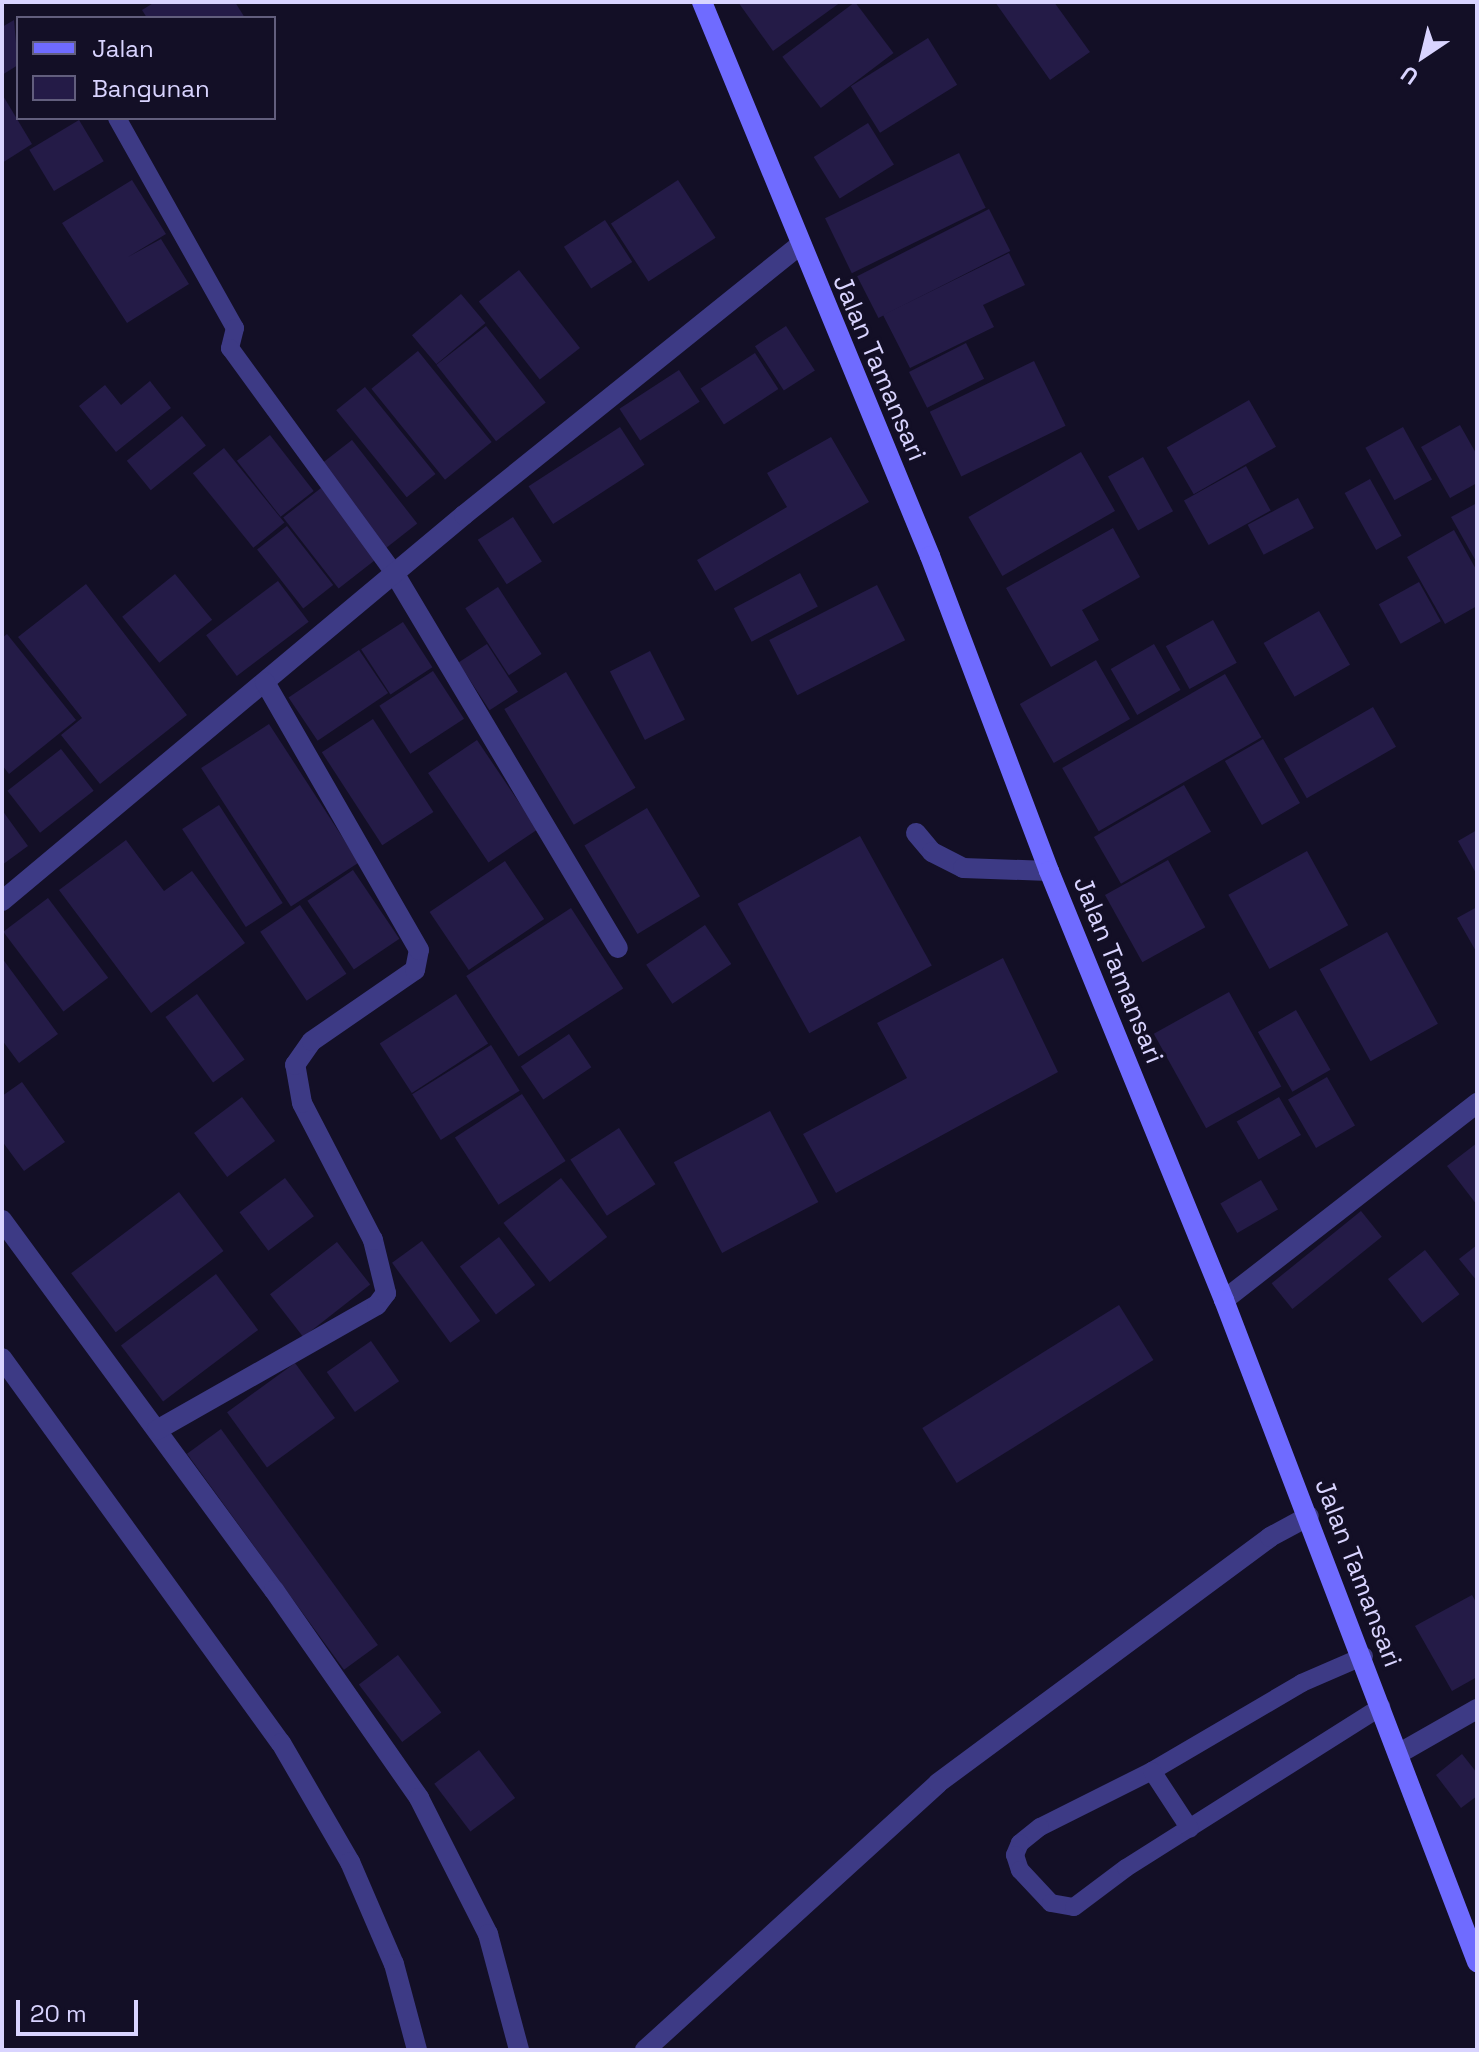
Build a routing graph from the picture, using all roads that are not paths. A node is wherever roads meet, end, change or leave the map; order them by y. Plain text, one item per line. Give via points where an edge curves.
1 (702, 2) edge
2 (118, 120) edge
3 (800, 245) junction
4 (396, 576) junction
5 (265, 682) junction
6 (916, 833) dead end
7 (1049, 871) junction
8 (2, 901) edge
9 (618, 948) dead end
10 (1477, 1103) edge
11 (2, 1220) edge
12 (1224, 1300) junction
13 (2, 1358) edge
14 (157, 1430) junction
15 (1309, 1516) junction
16 (1364, 1656) junction
17 (1381, 1707) junction
18 (1477, 1709) edge
19 (1398, 1754) junction
20 (1152, 1771) junction
21 (1190, 1829) junction
22 (1472, 1929) edge
23 (1477, 1962) edge
24 (417, 2050) edge
25 (519, 2050) edge
26 (645, 2050) edge

1 - 3 main road, Jalan Tamansari
2 - 4 lane via 235,328 230,348
3 - 4 street via 464,515
3 - 7 main road, Jalan Tamansari via 930,556
4 - 5 street
4 - 9 street
5 - 8 street
5 - 14 street via 419,950 415,970 312,1041 295,1065 302,1103 373,1240 386,1293 377,1305
6 - 7 street via 932,852 963,868
7 - 12 main road, Jalan Tamansari
10 - 12 street
11 - 14 street
12 - 15 main road, Jalan Tamansari
13 - 24 street via 281,1743 350,1862 394,1964
14 - 25 street via 419,1798 488,1934
15 - 16 main road, Jalan Tamansari
15 - 26 street via 1270,1537 938,1783
16 - 17 main road, Jalan Tamansari
16 - 20 lane via 1302,1683
17 - 19 main road, Jalan Tamansari
17 - 21 lane
18 - 19 street
19 - 22 main road, Jalan Tamansari
20 - 21 lane
20 - 21 lane via 1040,1827 1020,1843 1015,1855 1020,1870 1051,1903 1074,1907
22 - 23 main road, Jalan Tamansari

